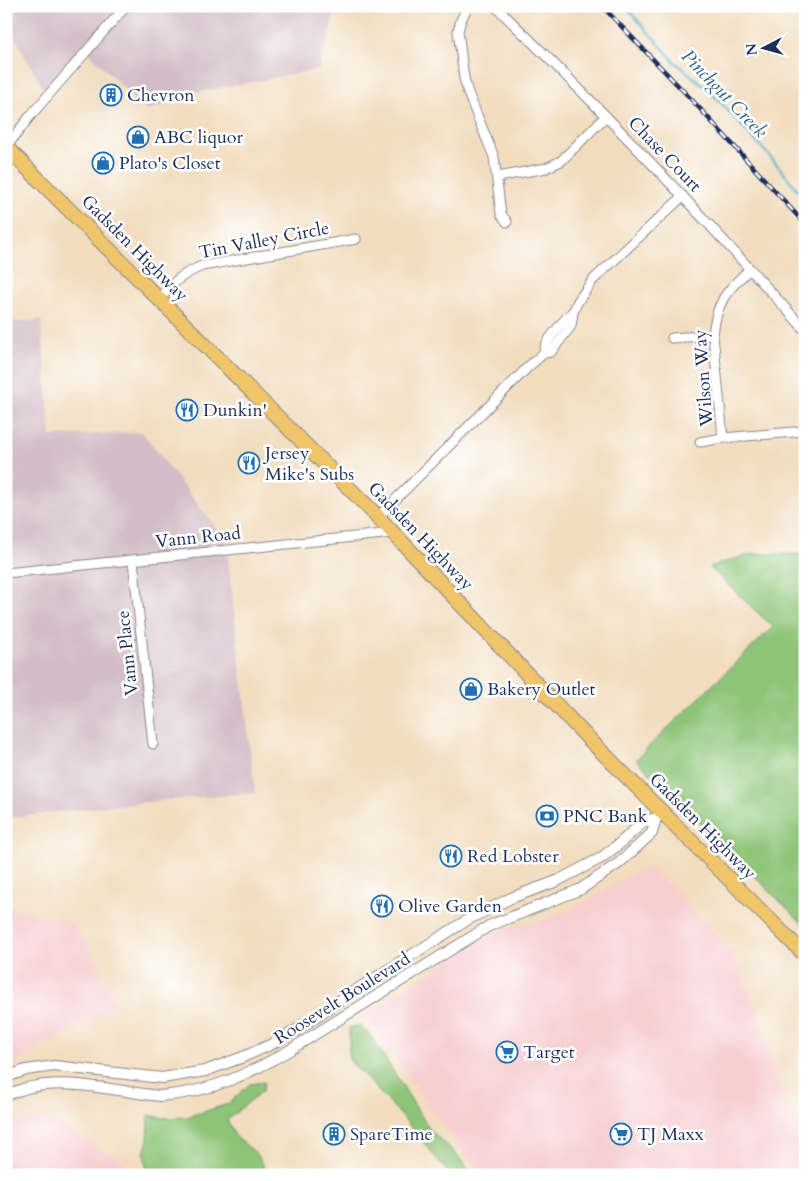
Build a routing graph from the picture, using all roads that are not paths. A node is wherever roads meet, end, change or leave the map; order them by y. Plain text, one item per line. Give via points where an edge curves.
1 (126, 6) edge
2 (468, 6) edge
3 (495, 6) edge
4 (606, 116) junction
5 (6, 147) edge
6 (498, 177) junction
7 (683, 196) junction
8 (507, 222) dead end
9 (356, 239) dead end
10 (750, 269) junction
11 (160, 299) junction
12 (805, 330) edge
13 (713, 335) junction
14 (672, 338) dead end
15 (805, 431) edge
16 (723, 438) junction
17 (700, 442) dead end
18 (378, 517) junction
19 (393, 532) junction
20 (134, 560) junction
21 (6, 573) edge
22 (153, 744) dead end
23 (660, 816) junction
24 (805, 955) edge
25 (6, 1077) edge
26 (6, 1096) edge

1 - 5 street
2 - 6 street via 458,31 464,78 494,157
3 - 4 street, Chase Court
4 - 6 street via 561,161 546,168
4 - 7 street, Chase Court
5 - 11 main road, Gadsden Highway
6 - 8 street via 501,214
7 - 10 street, Chase Court
7 - 18 street via 593,280 573,312 567,314 545,346 544,352
9 - 11 street, Tin Valley Circle via 202,266 174,281
10 - 12 street, Chase Court
10 - 13 street, Wilson Way via 724,296 717,310
11 - 18 main road, Gadsden Highway
13 - 14 street
13 - 16 street, Wilson Way
15 - 16 street
16 - 17 street
18 - 19 main road, Gadsden Highway
19 - 20 street, Vann Road
19 - 23 main road, Gadsden Highway
20 - 21 street, Vann Road
20 - 22 street, Vann Place
23 - 24 main road, Gadsden Highway
23 - 25 street, Roosevelt Boulevard via 643,822 601,858 475,916 280,1040 243,1057 205,1071 162,1078 54,1066
23 - 26 street, Roosevelt Boulevard via 652,833 619,863 581,889 489,926 286,1053 242,1076 193,1092 160,1096 54,1084 32,1086

